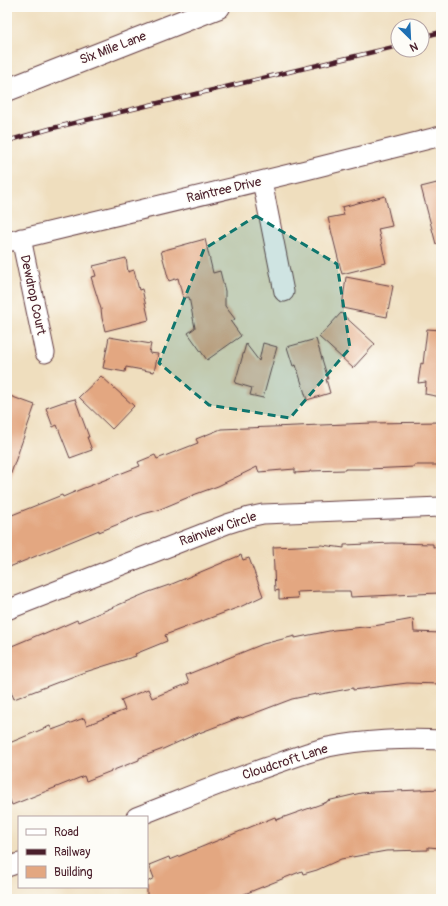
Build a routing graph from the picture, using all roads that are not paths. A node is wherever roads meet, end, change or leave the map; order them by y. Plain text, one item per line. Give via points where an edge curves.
1 (219, 7) edge
2 (7, 90) edge
3 (441, 136) edge
4 (262, 181) junction
5 (14, 240) edge
6 (284, 292) dead end
7 (45, 352) dead end
8 (441, 507) edge
9 (7, 610) edge
10 (441, 740) edge
11 (139, 816) edge
12 (18, 863) edge
13 (7, 867) edge

1 - 2 street, Six Mile Lane
3 - 4 street, Raintree Drive
4 - 5 street, Raintree Drive
4 - 6 street
5 - 7 street, Dewdrop Court
8 - 9 street, Rainview Circle via 263,514 249,517
10 - 11 street, Cloudcroft Lane via 420,739 329,747 236,778
12 - 13 street

